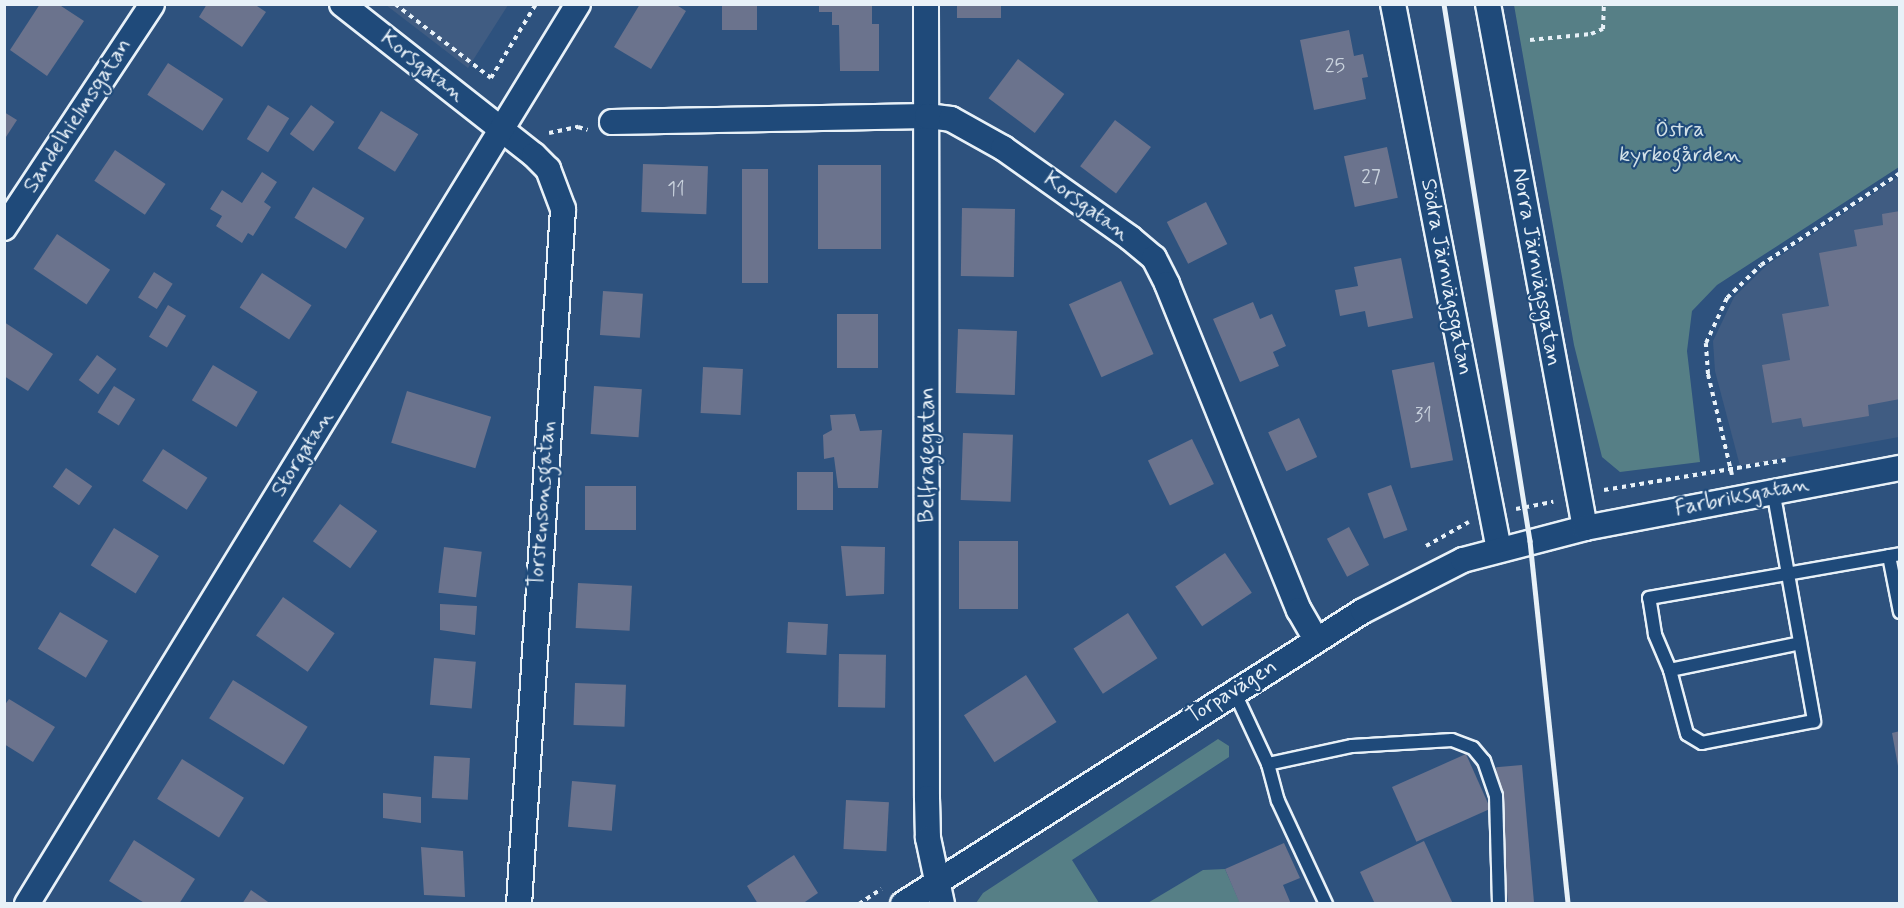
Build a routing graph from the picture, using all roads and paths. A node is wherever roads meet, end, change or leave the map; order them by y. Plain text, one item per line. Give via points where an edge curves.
1 (152, 4) edge
2 (342, 4) edge
3 (395, 4) edge
4 (536, 4) edge
5 (578, 4) edge
6 (926, 4) edge
7 (1394, 4) edge
8 (1488, 4) edge
9 (1604, 4) edge
10 (1530, 40) dead end
11 (927, 116) junction
12 (612, 122) dead end
13 (503, 129) junction
14 (1899, 173) edge
15 (4, 228) edge
16 (1899, 468) edge
17 (1731, 469) dead end
18 (1773, 490) junction
19 (1585, 528) junction
20 (1499, 550) junction
21 (1894, 555) edge
22 (1789, 573) junction
23 (1899, 612) edge
24 (1316, 640) junction
25 (1800, 643) junction
26 (1670, 670) junction
27 (1234, 690) junction
28 (1268, 764) junction
29 (936, 879) junction
30 (27, 903) edge
31 (519, 903) edge
32 (903, 903) edge
33 (942, 903) edge
34 (1326, 903) edge
35 (1499, 903) edge

1 - 15 street, Sandelhielmsgatan
2 - 13 street, Korsgatan
3 - 4 path via 491,78
5 - 13 street, Storgatan
6 - 11 street, Belfragegatan
7 - 20 street, Södra Järnvägsgatan
8 - 19 street, Norra Järnvägsgatan
9 - 10 path via 1603,29 1591,34
11 - 12 street, Korsgatan
11 - 24 street, Korsgatan via 951,120 1003,148 1154,258 1299,610
11 - 29 street, Belfragegatan via 927,798 928,838
13 - 30 street, Storgatan
13 - 31 street, Torstensonsgatan via 548,169 563,209
14 - 17 path via 1761,265 1727,298 1706,343 1708,374
16 - 18 street, Farbriksgatan
18 - 19 street, Farbriksgatan
18 - 22 lane
19 - 20 street, Torpavägen
20 - 24 street, Torpavägen via 1463,560 1363,610
21 - 22 lane
21 - 23 lane
22 - 25 lane
22 - 26 lane via 1649,598 1655,634
24 - 27 street, Torpavägen
25 - 26 lane
25 - 26 lane via 1814,721 1702,742 1687,734
27 - 28 lane
27 - 29 street, Torpavägen
28 - 34 lane via 1278,801
28 - 35 lane via 1352,746 1452,740 1473,748 1484,761 1496,796
29 - 32 street, Torpavägen
29 - 33 street, Belfragegatan

